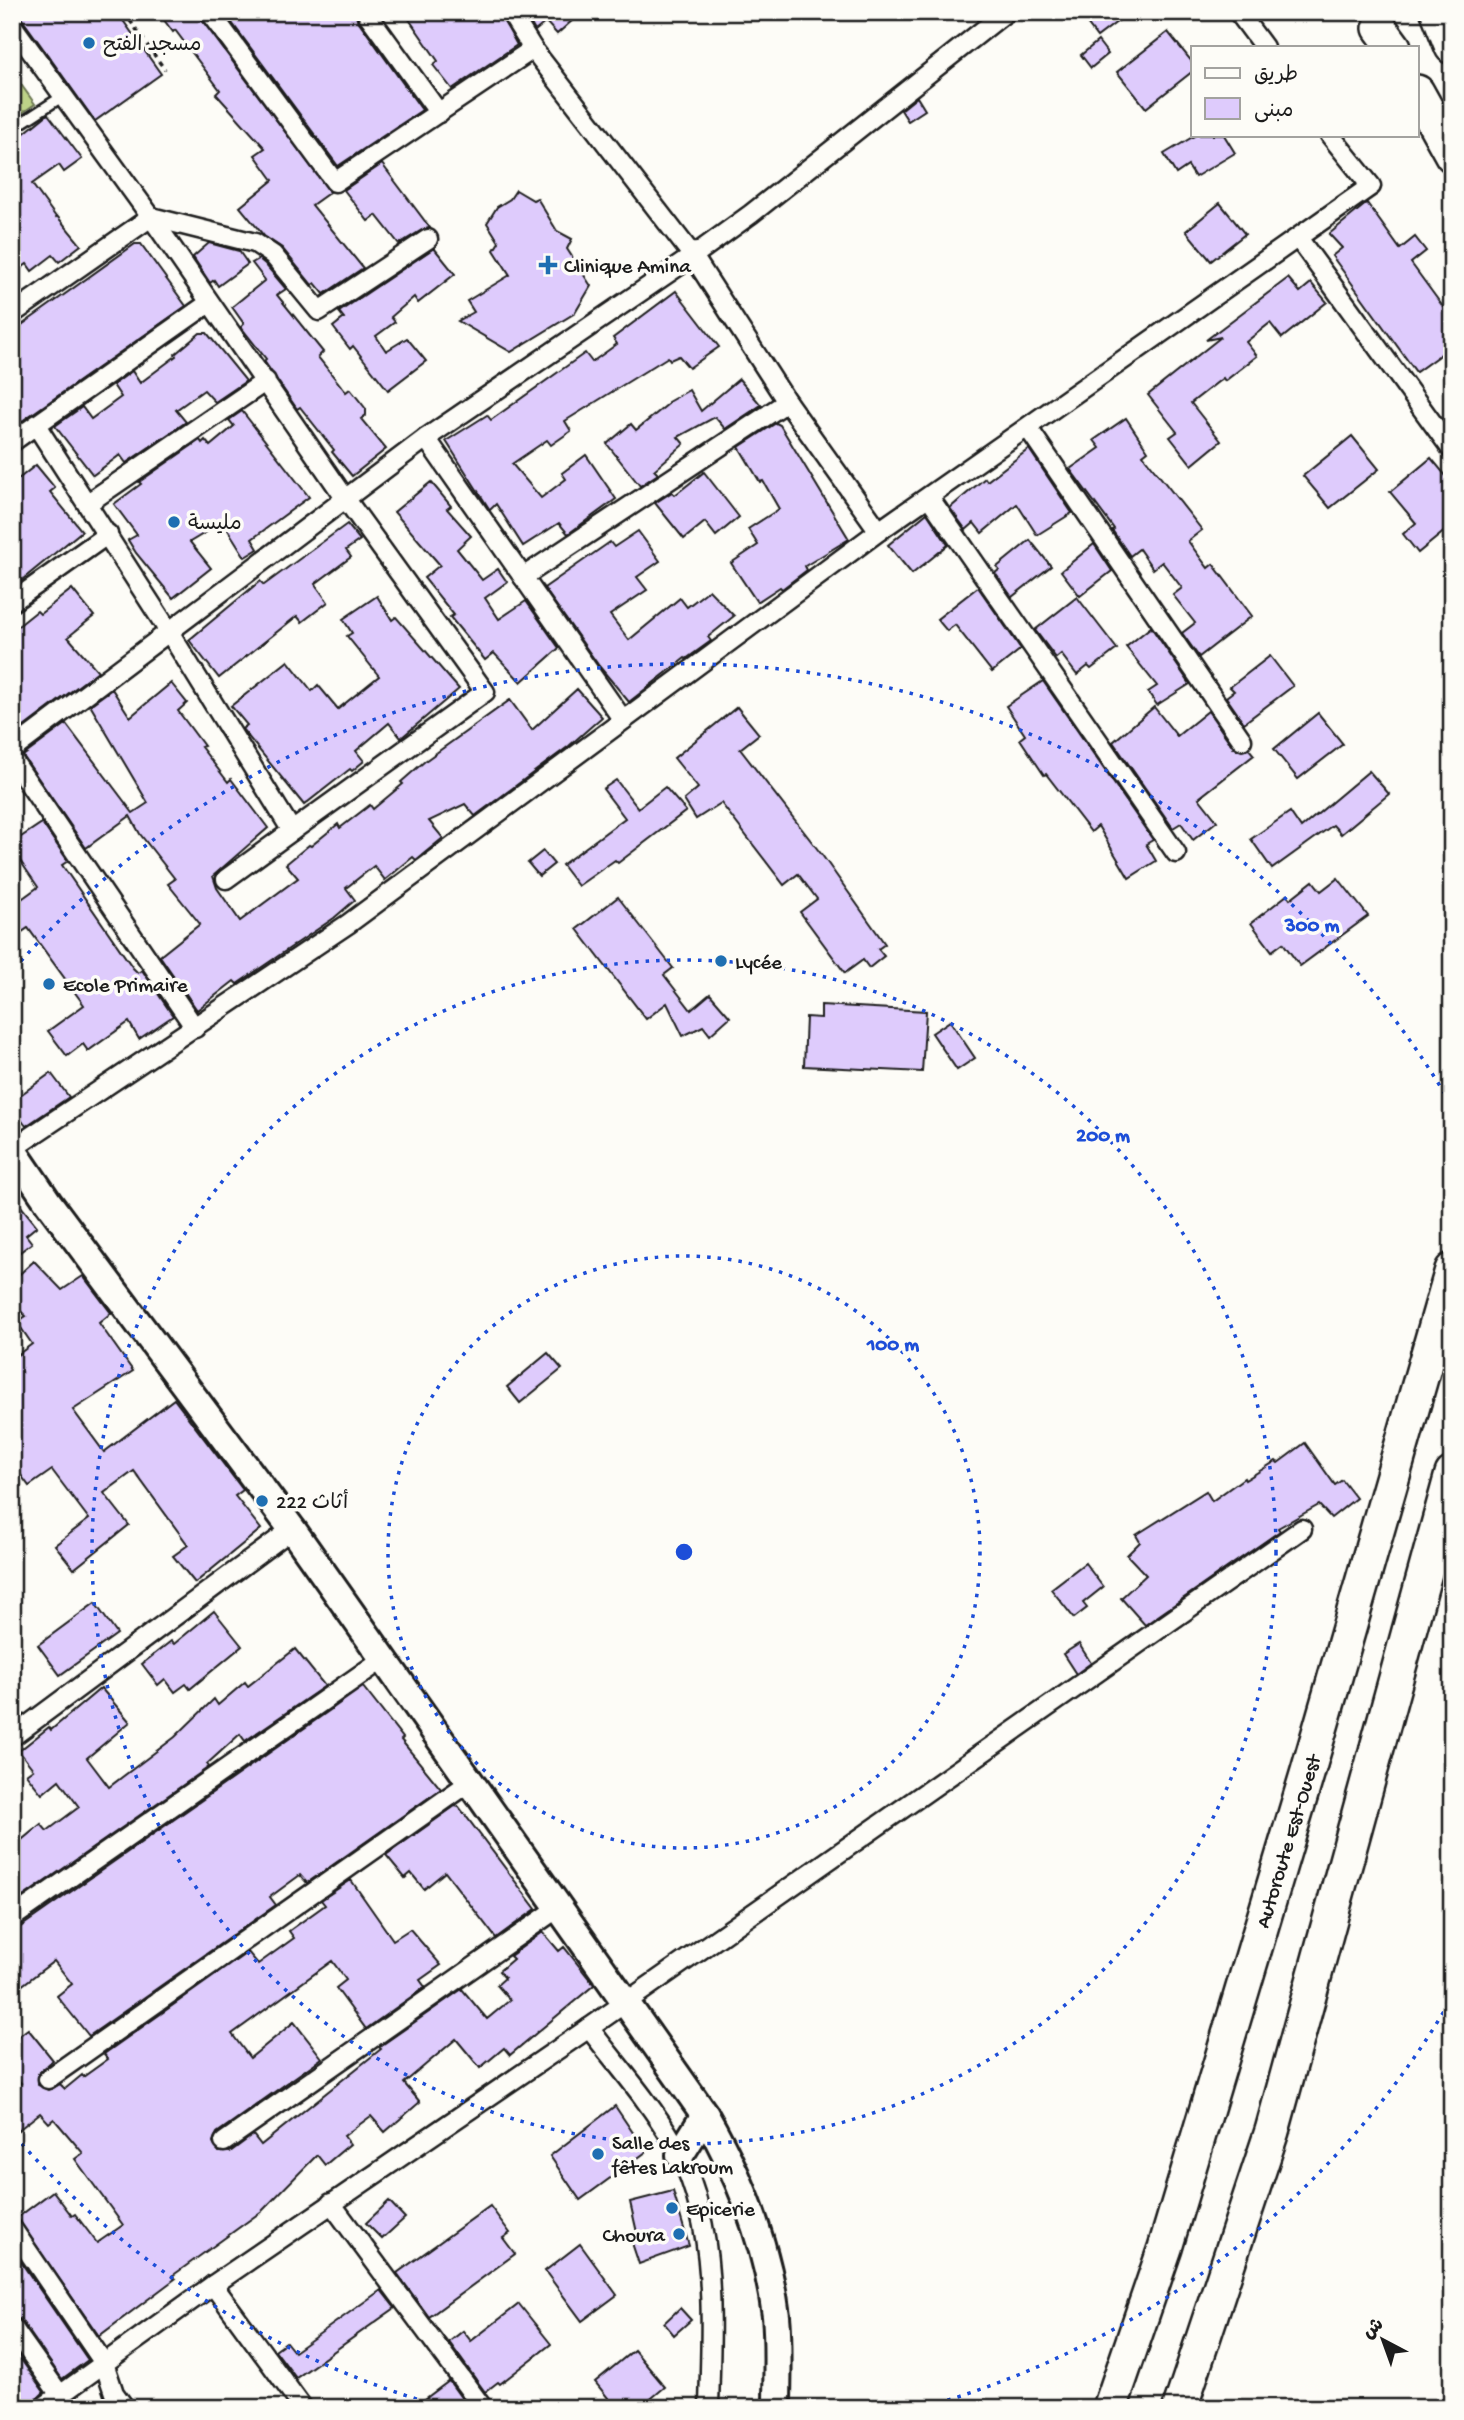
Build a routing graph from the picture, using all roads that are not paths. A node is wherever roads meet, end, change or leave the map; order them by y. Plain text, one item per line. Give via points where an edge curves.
1 (211, 12) edge
2 (366, 12) edge
3 (510, 12) edge
4 (1006, 12) edge
5 (1238, 12) edge
6 (1438, 12) edge
7 (12, 25) edge
8 (1263, 46) edge
9 (1452, 47) edge
10 (533, 49) junction
11 (1418, 80) edge
12 (1418, 94) edge
13 (63, 96) junction
14 (439, 113) junction
15 (1452, 127) edge
16 (12, 129) edge
17 (1331, 136) edge
18 (1452, 155) edge
19 (151, 217) junction
20 (1298, 238) junction
21 (428, 239) dead end
22 (693, 256) junction
23 (209, 303) junction
24 (12, 314) edge
25 (266, 381) junction
26 (786, 402) junction
27 (36, 425) junction
28 (1028, 428) junction
29 (426, 438) junction
30 (12, 442) edge
31 (1452, 450) edge
32 (929, 497) junction
33 (345, 498) junction
34 (88, 503) junction
35 (879, 531) junction
36 (108, 534) junction
37 (523, 577) junction
38 (12, 602) edge
39 (169, 630) junction
40 (623, 720) junction
41 (1242, 740) dead end
42 (12, 750) edge
43 (12, 759) edge
44 (292, 831) junction
45 (1176, 853) dead end
46 (226, 879) dead end
47 (195, 1028) junction
48 (12, 1149) edge
49 (1452, 1270) edge
50 (1452, 1474) edge
51 (292, 1529) junction
52 (1302, 1529) dead end
53 (383, 1659) junction
54 (12, 1737) edge
55 (470, 1782) junction
56 (558, 1908) junction
57 (12, 1918) edge
58 (625, 2002) junction
59 (589, 2028) junction
60 (48, 2079) dead end
61 (705, 2115) junction
62 (224, 2142) dead end
63 (680, 2155) junction
64 (331, 2203) junction
65 (12, 2228) edge
66 (213, 2285) junction
67 (12, 2327) edge
68 (104, 2363) junction
69 (60, 2395) junction
70 (42, 2408) edge
71 (125, 2408) edge
72 (303, 2408) edge
73 (482, 2408) edge
74 (709, 2408) edge
75 (777, 2408) edge
76 (1110, 2408) edge
77 (1180, 2408) edge

1 - 14 street via 335,182
2 - 14 street
3 - 10 street
4 - 22 street
5 - 8 street
6 - 9 highway
7 - 13 street
10 - 14 street
10 - 22 street
11 - 15 highway
12 - 18 highway
13 - 16 lane
13 - 19 street
17 - 20 street via 1371,186
19 - 21 street via 255,243 273,256 319,310
19 - 23 street
19 - 24 street
20 - 28 street
20 - 31 street
22 - 26 street
22 - 29 street
23 - 25 street
23 - 27 street
25 - 33 street
25 - 34 street
26 - 35 street
26 - 37 street
27 - 30 street
27 - 34 street
28 - 32 street
28 - 41 street
29 - 33 street
29 - 37 street
32 - 35 street
32 - 45 street
33 - 39 street
33 - 44 street via 485,692
34 - 36 street
35 - 40 street
36 - 38 street
36 - 39 street
37 - 40 street
39 - 42 street
39 - 44 street
40 - 47 street via 348,924
43 - 47 street
44 - 46 street
47 - 48 street
48 - 51 main road
49 - 76 highway, Autoroute Est-Ouest via 1173,2222
50 - 77 highway via 1272,2131
51 - 53 main road
51 - 54 street
52 - 58 street
53 - 55 main road
53 - 57 street
55 - 56 main road
55 - 60 street
56 - 58 main road
56 - 62 street
58 - 59 street
58 - 61 main road
59 - 63 street
59 - 64 street
61 - 63 main road
61 - 75 main road via 739,2179 763,2248 776,2319
63 - 74 street via 704,2234 709,2274
64 - 66 street
64 - 73 street
65 - 68 street
66 - 68 street
66 - 72 street
67 - 69 street
68 - 69 street
68 - 71 street via 114,2393
69 - 70 street

